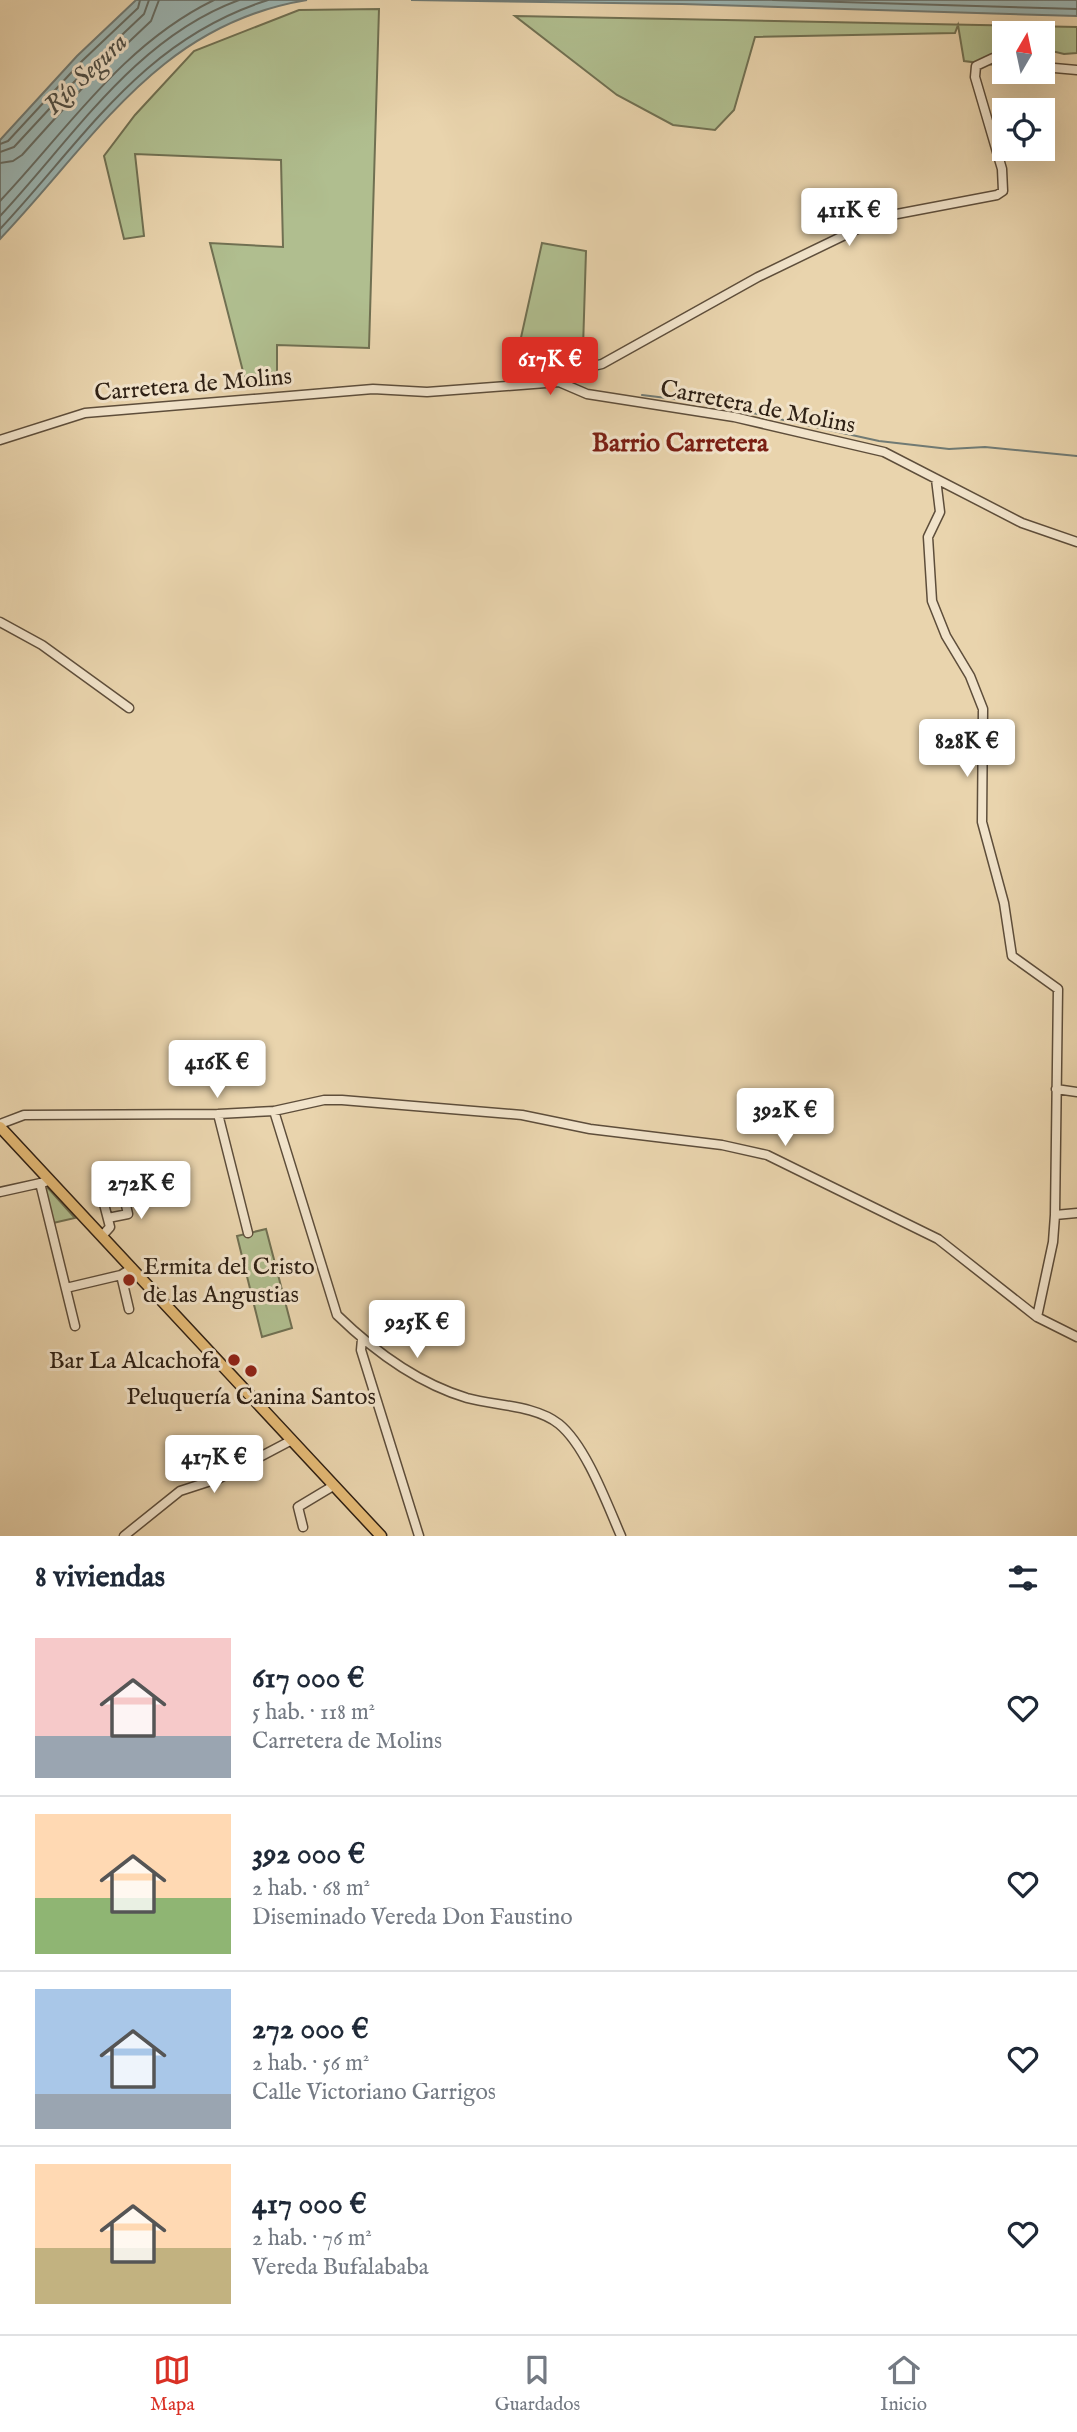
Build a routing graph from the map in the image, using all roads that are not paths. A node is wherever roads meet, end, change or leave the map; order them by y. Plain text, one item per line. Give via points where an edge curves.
1 (992, 61) edge
2 (1055, 68) edge
3 (1077, 70) edge
4 (559, 382) junction
5 (0, 440) edge
6 (936, 479) junction
7 (1077, 542) edge
8 (0, 622) edge
9 (129, 708) dead end
10 (1056, 1089) junction
11 (1077, 1092) edge
12 (274, 1111) junction
13 (218, 1114) junction
14 (0, 1126) edge
15 (45, 1182) junction
16 (0, 1192) edge
17 (123, 1192) dead end
18 (104, 1204) dead end
19 (1077, 1213) edge
20 (1055, 1215) junction
21 (108, 1219) junction
22 (248, 1233) dead end
23 (102, 1236) junction
24 (132, 1268) junction
25 (121, 1275) junction
26 (66, 1288) junction
27 (129, 1309) dead end
28 (1037, 1317) junction
29 (75, 1326) dead end
30 (1077, 1337) edge
31 (362, 1339) junction
32 (292, 1440) junction
33 (333, 1486) junction
34 (303, 1527) dead end
35 (124, 1536) edge
36 (381, 1536) edge
37 (419, 1536) edge
38 (621, 1536) edge

1 - 4 street via 976,66 975,77 1002,169 1003,191 998,195 874,221
2 - 3 street
4 - 5 street, Carretera de Molins via 427,392 373,389 85,412
4 - 6 street, Carretera de Molins via 601,397 724,415 884,452
6 - 7 street, Carretera de Molins via 1022,523
6 - 10 street via 940,512 928,537 932,601 983,709 982,822 1004,903 1012,956 1058,989
8 - 9 street via 42,645
10 - 11 street
10 - 20 street
12 - 13 street
12 - 28 street via 324,1100 442,1107 722,1144 767,1155 938,1239
12 - 31 street via 304,1198 330,1297 337,1315
13 - 14 street via 35,1115 12,1118
13 - 22 street
14 - 15 main road
15 - 16 street
15 - 23 main road
15 - 26 street
17 - 21 street via 128,1214
18 - 21 street
19 - 20 street
20 - 28 street
21 - 23 street via 110,1227
23 - 24 main road
24 - 25 street
24 - 32 main road
25 - 26 street
25 - 27 street
26 - 29 street
28 - 30 street
31 - 37 street via 360,1350
31 - 38 street via 439,1388 528,1411 558,1424 577,1446
32 - 33 main road
32 - 35 street via 220,1478 180,1491
33 - 34 street via 298,1507
33 - 36 main road

